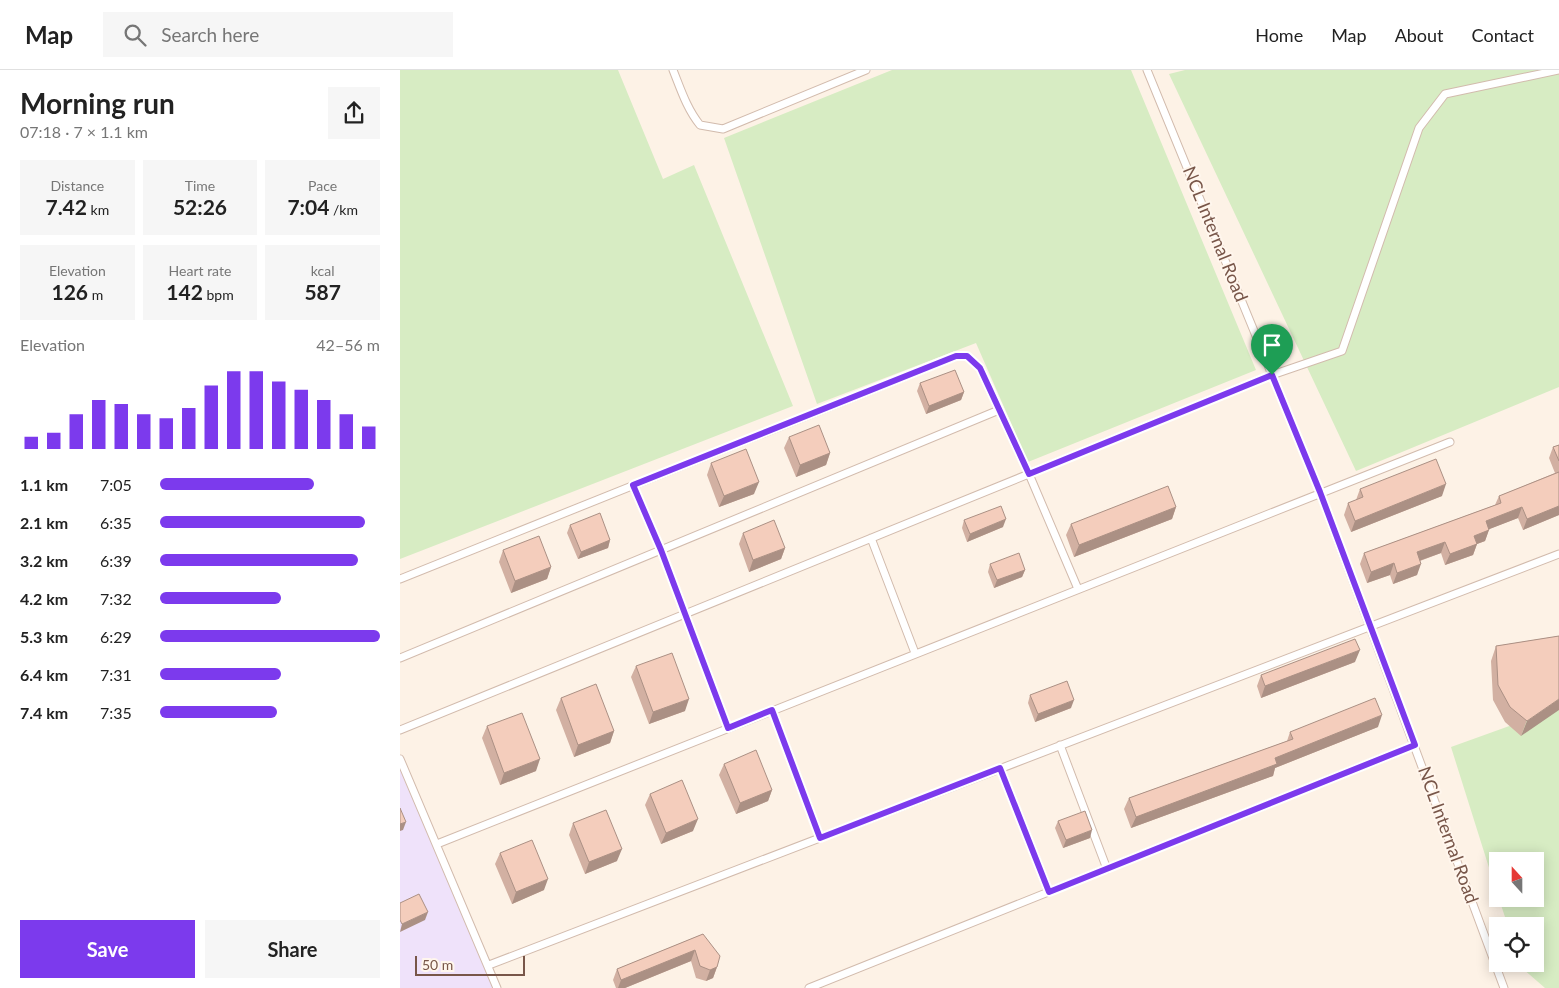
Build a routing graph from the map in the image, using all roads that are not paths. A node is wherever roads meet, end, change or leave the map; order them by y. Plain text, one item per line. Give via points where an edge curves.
1 (673, 70) edge
2 (866, 70) edge
3 (1147, 70) edge
4 (1559, 70) edge
5 (1272, 375) junction
6 (999, 410) junction
7 (1450, 442) dead end
8 (1029, 474) junction
9 (633, 485) junction
10 (1320, 492) junction
11 (871, 538) junction
12 (661, 550) junction
13 (1559, 554) edge
14 (400, 579) edge
15 (1078, 589) junction
16 (686, 614) junction
17 (1370, 626) junction
18 (915, 653) junction
19 (400, 658) edge
20 (772, 710) junction
21 (728, 728) junction
22 (400, 730) edge
23 (1060, 745) junction
24 (1415, 745) junction
25 (400, 759) edge
26 (1000, 768) junction
27 (820, 838) junction
28 (436, 844) junction
29 (1107, 869) junction
30 (1049, 892) junction
31 (489, 965) junction
32 (498, 988) edge
33 (809, 988) edge
34 (1504, 988) edge

1 - 2 lane via 689,110 700,126 723,129
3 - 5 lane, NCL Internal Road
4 - 5 lane via 1445,94 1418,128 1342,350
5 - 8 lane
5 - 10 lane, NCL Internal Road
6 - 8 lane
6 - 9 lane via 980,368 967,356 956,356
6 - 12 lane
7 - 10 lane
8 - 11 lane
8 - 15 lane
9 - 12 lane
9 - 14 lane
10 - 15 lane
10 - 17 lane, NCL Internal Road
11 - 16 lane
11 - 18 lane
12 - 16 lane
12 - 19 lane
13 - 17 lane
15 - 18 lane
16 - 21 lane
16 - 22 lane
17 - 23 lane
17 - 24 lane, NCL Internal Road
18 - 20 lane
20 - 21 lane
20 - 27 lane
21 - 28 lane
23 - 26 lane
23 - 29 lane
24 - 29 lane
24 - 34 lane, NCL Internal Road
25 - 28 lane
26 - 27 lane
26 - 30 lane
27 - 31 lane
28 - 31 lane
29 - 30 lane
30 - 33 lane
31 - 32 lane

